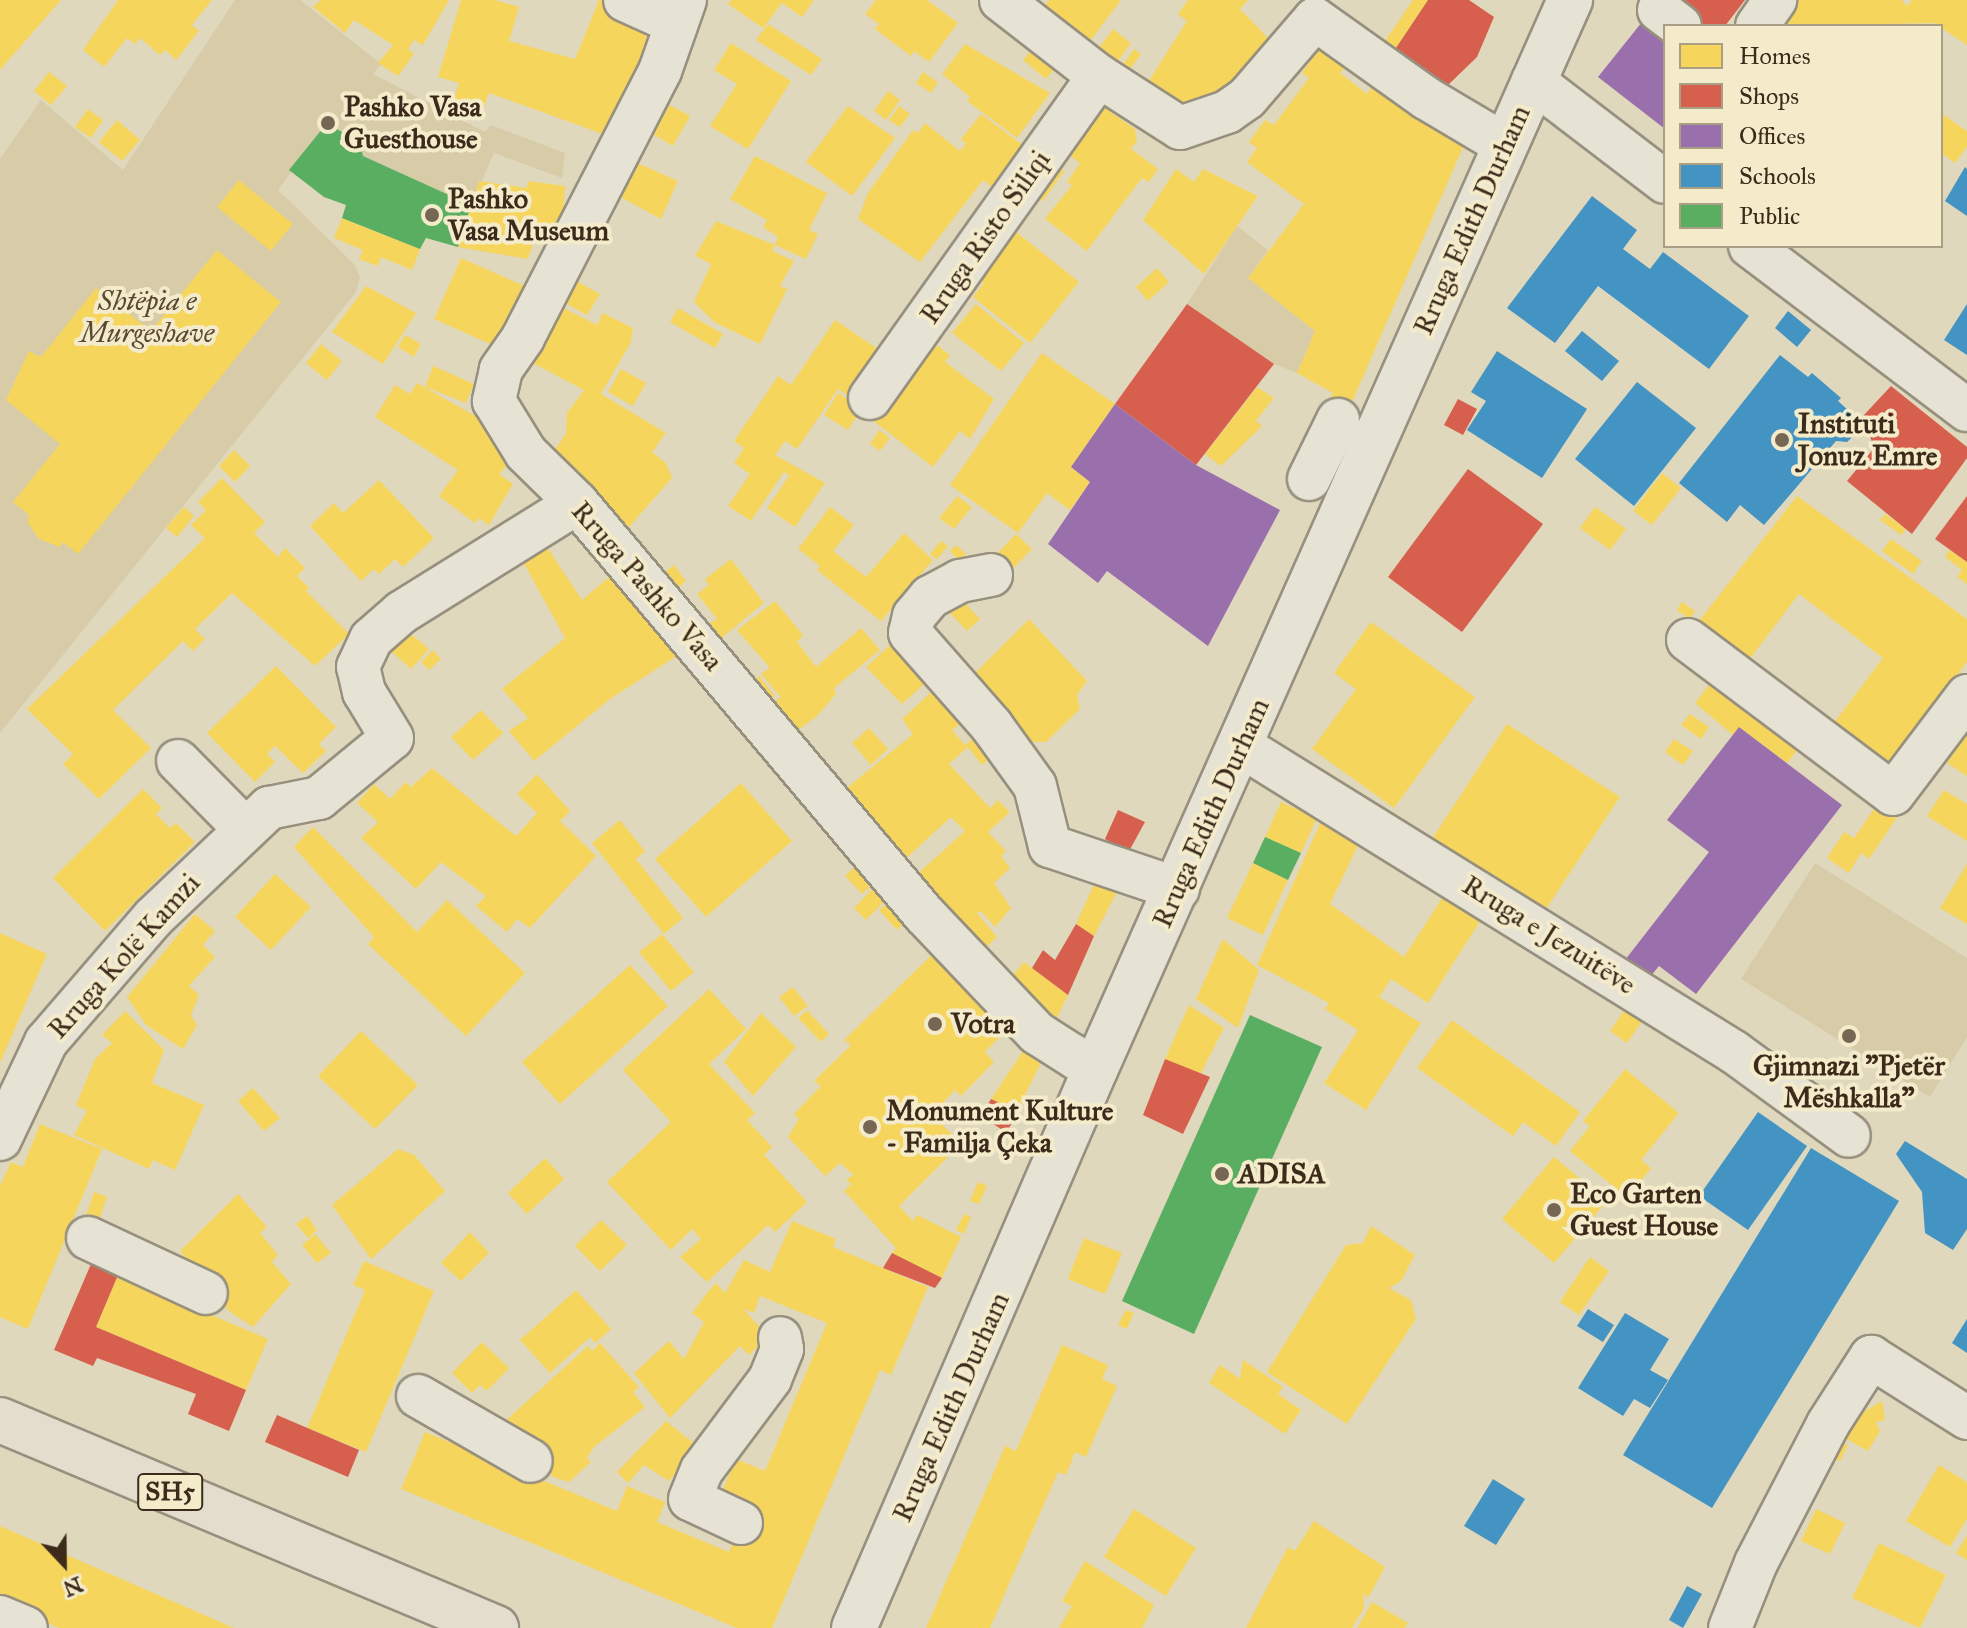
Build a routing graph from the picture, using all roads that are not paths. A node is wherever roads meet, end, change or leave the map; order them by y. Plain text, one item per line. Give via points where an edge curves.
1 (625, 0) edge
2 (1001, 0) edge
3 (1570, 0) edge
4 (680, 12) edge
5 (1099, 76) junction
6 (1533, 81) junction
7 (1505, 145) junction
8 (1663, 180) edge
9 (1753, 248) edge
10 (870, 398) dead end
11 (1967, 410) edge
12 (1338, 420) dead end
13 (1309, 479) dead end
14 (577, 503) junction
15 (991, 575) dead end
16 (1688, 640) dead end
17 (1967, 696) edge
18 (1241, 746) junction
19 (178, 761) dead end
20 (244, 828) junction
21 (1178, 889) junction
22 (1095, 1070) junction
23 (1849, 1136) dead end
24 (0, 1139) edge
25 (88, 1238) dead end
26 (206, 1293) dead end
27 (780, 1338) dead end
28 (418, 1396) dead end
29 (1967, 1418) edge
30 (0, 1420) edge
31 (531, 1461) dead end
32 (741, 1523) dead end
33 (0, 1617) edge
34 (26, 1628) edge
35 (496, 1628) edge
36 (854, 1628) edge
37 (1730, 1628) edge

1 - 4 street
2 - 5 street
3 - 6 main road, Rruga Edith Durham
4 - 14 street, Rruga Pashko Vasa via 660,71 493,389 501,421
5 - 7 street via 1180,128 1201,123 1247,98 1315,19 1426,98
5 - 10 street, Rruga Risto Siliqi
6 - 7 main road, Rruga Edith Durham
6 - 8 street
7 - 18 main road, Rruga Edith Durham
9 - 11 street
12 - 13 street
14 - 20 street, Rruga Kolë Kamzi via 402,612 371,639 358,667 364,692 392,738 319,798 269,808
14 - 22 street, Rruga Pashko Vasa via 924,914 1037,1033
15 - 21 street via 960,581 930,597 914,616 910,633 991,725 1035,786 1050,846
16 - 17 street via 1893,794
18 - 21 main road, Rruga Edith Durham
18 - 23 street, Rruga e Jezuitëve via 1734,1052
19 - 20 street
20 - 24 street, Rruga Kolë Kamzi via 153,918 46,1042
21 - 22 main road, Rruga Edith Durham
22 - 36 main road, Rruga Edith Durham
25 - 26 street
27 - 32 street via 782,1349 770,1379 702,1470 690,1499
28 - 31 street
29 - 37 street via 1871,1357 1820,1438 1756,1563
30 - 35 main road, SH5
33 - 34 street

